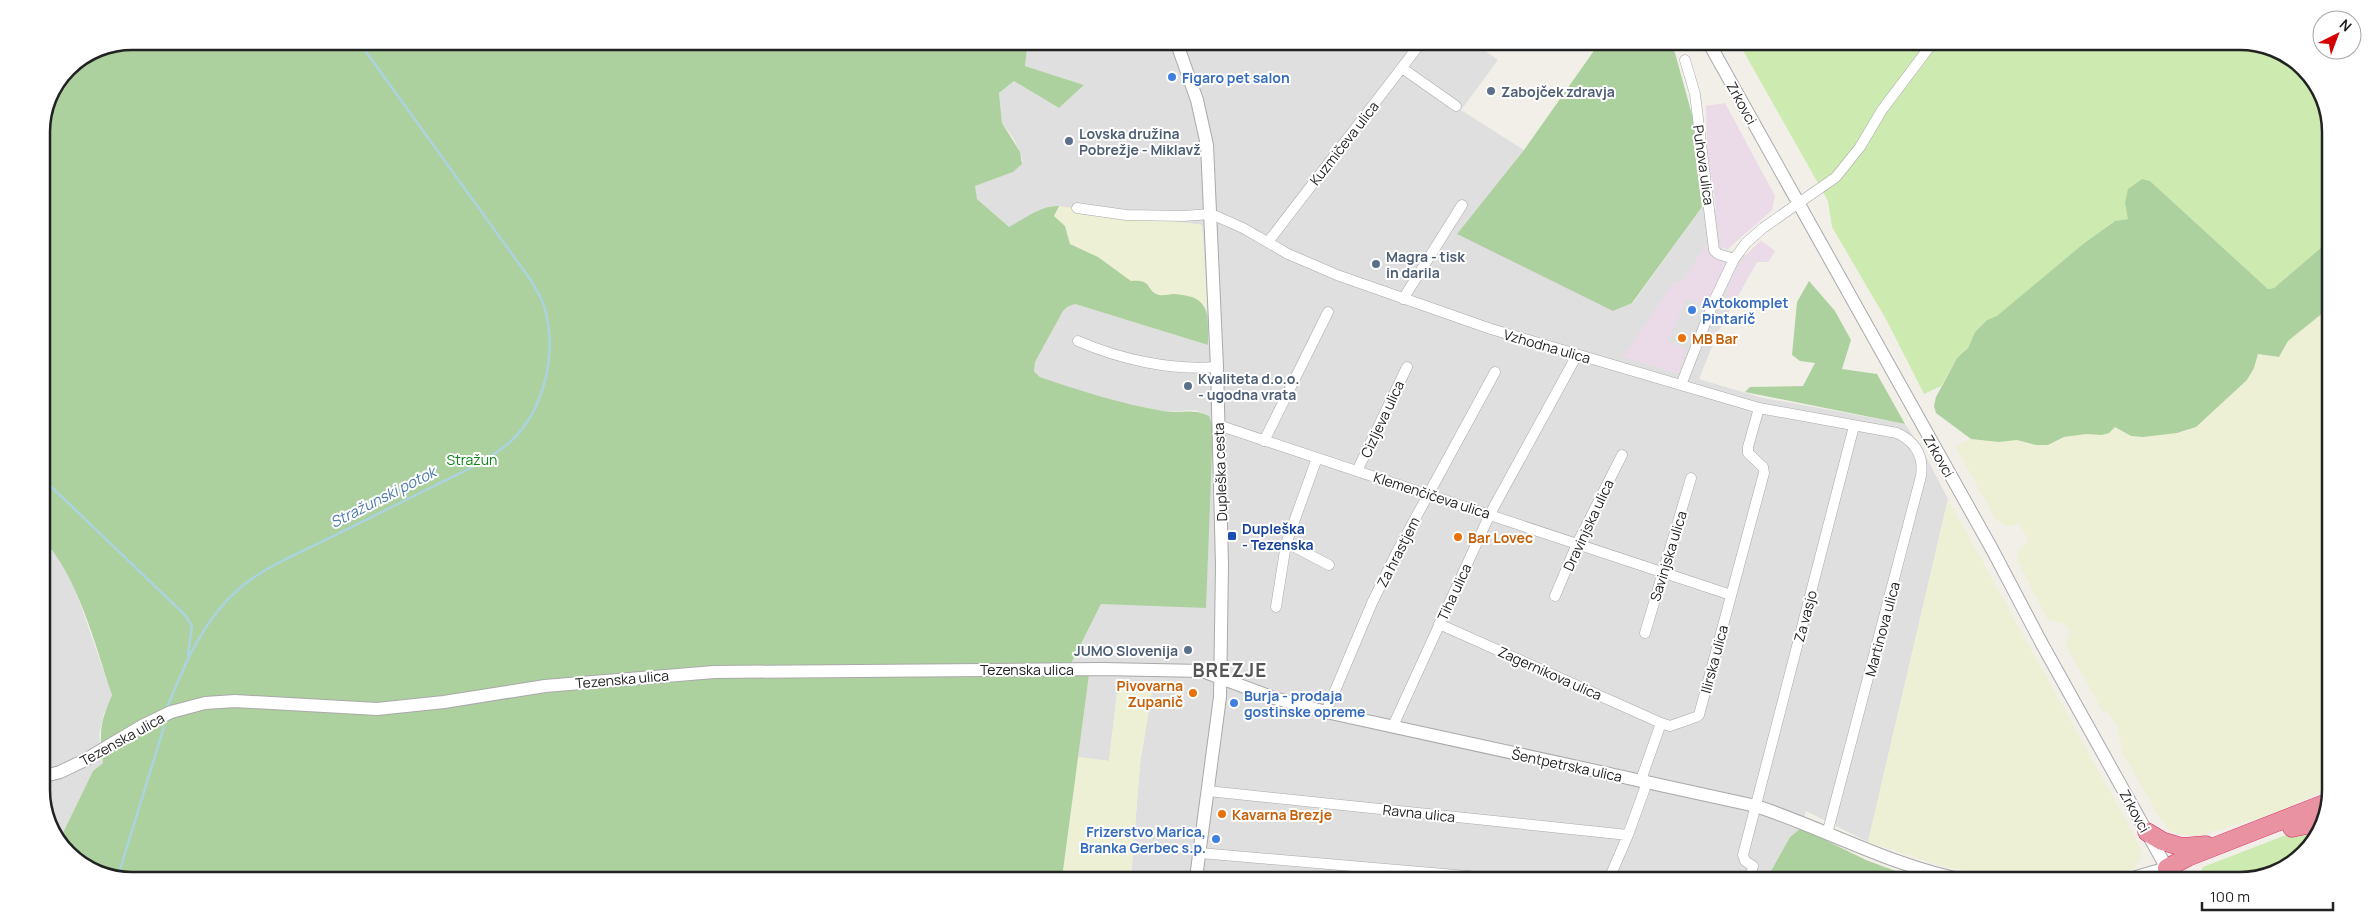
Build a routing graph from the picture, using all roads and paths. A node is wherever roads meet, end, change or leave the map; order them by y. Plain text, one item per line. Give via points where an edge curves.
1 (1180, 50) edge
2 (1416, 50) edge
3 (1713, 50) edge
4 (1927, 50) edge
5 (1685, 60) dead end
6 (1402, 68) junction
7 (1456, 106) dead end
8 (1798, 204) junction
9 (1462, 205) dead end
10 (1077, 208) dead end
11 (1211, 214) junction
12 (1268, 242) junction
13 (1734, 259) junction
14 (1403, 299) junction
15 (1328, 312) dead end
16 (1078, 341) dead end
17 (1577, 355) junction
18 (1217, 367) junction
19 (1407, 367) dead end
20 (1495, 372) dead end
21 (1682, 385) junction
22 (1759, 408) junction
23 (1218, 426) junction
24 (1854, 426) junction
25 (1897, 433) joint
26 (1264, 441) junction
27 (1622, 455) dead end
28 (1317, 458) junction
29 (1357, 471) junction
30 (1691, 478) dead end
31 (1428, 494) junction
32 (1490, 514) junction
33 (1287, 543) junction
34 (1577, 544) junction
35 (1329, 564) dead end
36 (1663, 572) junction
37 (1731, 595) junction
38 (1555, 596) dead end
39 (1276, 607) dead end
40 (1439, 624) junction
41 (1644, 634) dead end
42 (1220, 676) junction
43 (1326, 712) junction
44 (1661, 723) junction
45 (1394, 726) junction
46 (50, 775) edge
47 (1644, 782) junction
48 (1208, 791) junction
49 (2320, 805) edge
50 (1756, 806) junction
51 (2315, 823) edge
52 (2147, 832) junction
53 (1827, 834) junction
54 (1628, 835) junction
55 (2214, 848) junction
56 (1200, 853) junction
57 (1197, 872) edge
58 (1421, 872) edge
59 (1612, 872) edge
60 (1751, 872) edge
61 (1935, 872) edge
62 (2170, 872) edge
63 (2173, 872) edge
64 (2179, 872) edge

1 - 11 street, Dupleška cesta via 1205,129
2 - 6 street, Kuzmičeva ulica
3 - 8 street, Zrkovci
4 - 8 street via 1882,110 1848,163 1829,182
5 - 13 street, Puhova ulica via 1694,94 1714,250
6 - 7 street
6 - 12 street, Kuzmičeva ulica
8 - 13 street via 1755,235
8 - 52 street, Zrkovci
9 - 14 street
10 - 11 street via 1126,215
11 - 12 street, Vzhodna ulica
11 - 18 street, Dupleška cesta
12 - 14 street, Vzhodna ulica via 1323,269
13 - 21 street
14 - 17 street, Vzhodna ulica via 1491,330
15 - 26 street
16 - 18 street via 1154,363
17 - 21 street, Vzhodna ulica
17 - 32 street, Tiha ulica
18 - 23 street, Dupleška cesta
19 - 29 street, Cizljeva ulica
20 - 31 street, Za hrastjem
21 - 22 street, Vzhodna ulica
22 - 24 street, Vzhodna ulica
22 - 37 street, Ilirska ulica via 1748,454 1763,467 1764,472
23 - 26 street, Klemenčičeva ulica
23 - 42 street, Dupleška cesta via 1222,565
24 - 25 street, Vzhodna ulica
24 - 50 street, Za vasjo
25 - 53 street, Martinova ulica via 1909,439 1918,450 1923,464 1921,476
26 - 28 street, Klemenčičeva ulica
27 - 34 street, Dravinjska ulica
28 - 29 street, Klemenčičeva ulica
28 - 33 street
29 - 31 street, Klemenčičeva ulica
30 - 36 street, Savinjska ulica
31 - 32 street, Klemenčičeva ulica
31 - 43 street, Za hrastjem via 1372,603
32 - 34 street, Klemenčičeva ulica
32 - 40 street, Tiha ulica
33 - 35 street
33 - 39 street
34 - 36 street, Klemenčičeva ulica
34 - 38 street, Dravinjska ulica
36 - 37 street, Klemenčičeva ulica
36 - 41 street, Savinjska ulica
37 - 44 street, Ilirska ulica via 1699,715 1670,726
40 - 44 street, Zagernikova ulica
40 - 45 street, Tiha ulica
42 - 43 street, Šentpetrska ulica via 1274,698
42 - 46 street, Tezenska ulica via 1202,671 1103,669 714,672 545,686 377,709 220,701 171,712 85,760
42 - 48 street, Dupleška cesta
43 - 45 street, Šentpetrska ulica
44 - 47 street
45 - 47 street, Šentpetrska ulica
47 - 50 street, Šentpetrska ulica
47 - 54 street via 1645,788
48 - 54 street, Ravna ulica
48 - 56 street, Dupleška cesta
49 - 55 highway
50 - 53 street, Šentpetrska ulica via 1799,820
50 - 60 street, Za vasjo via 1744,855 1745,861 1753,866
51 - 64 highway via 2296,826
52 - 55 highway via 2162,841 2182,846 2202,844
52 - 62 street, Zrkovci
53 - 61 street, Šentpetrska ulica via 1876,854
54 - 59 street
55 - 63 highway via 2188,857
56 - 57 street, Dupleška cesta
56 - 58 street

